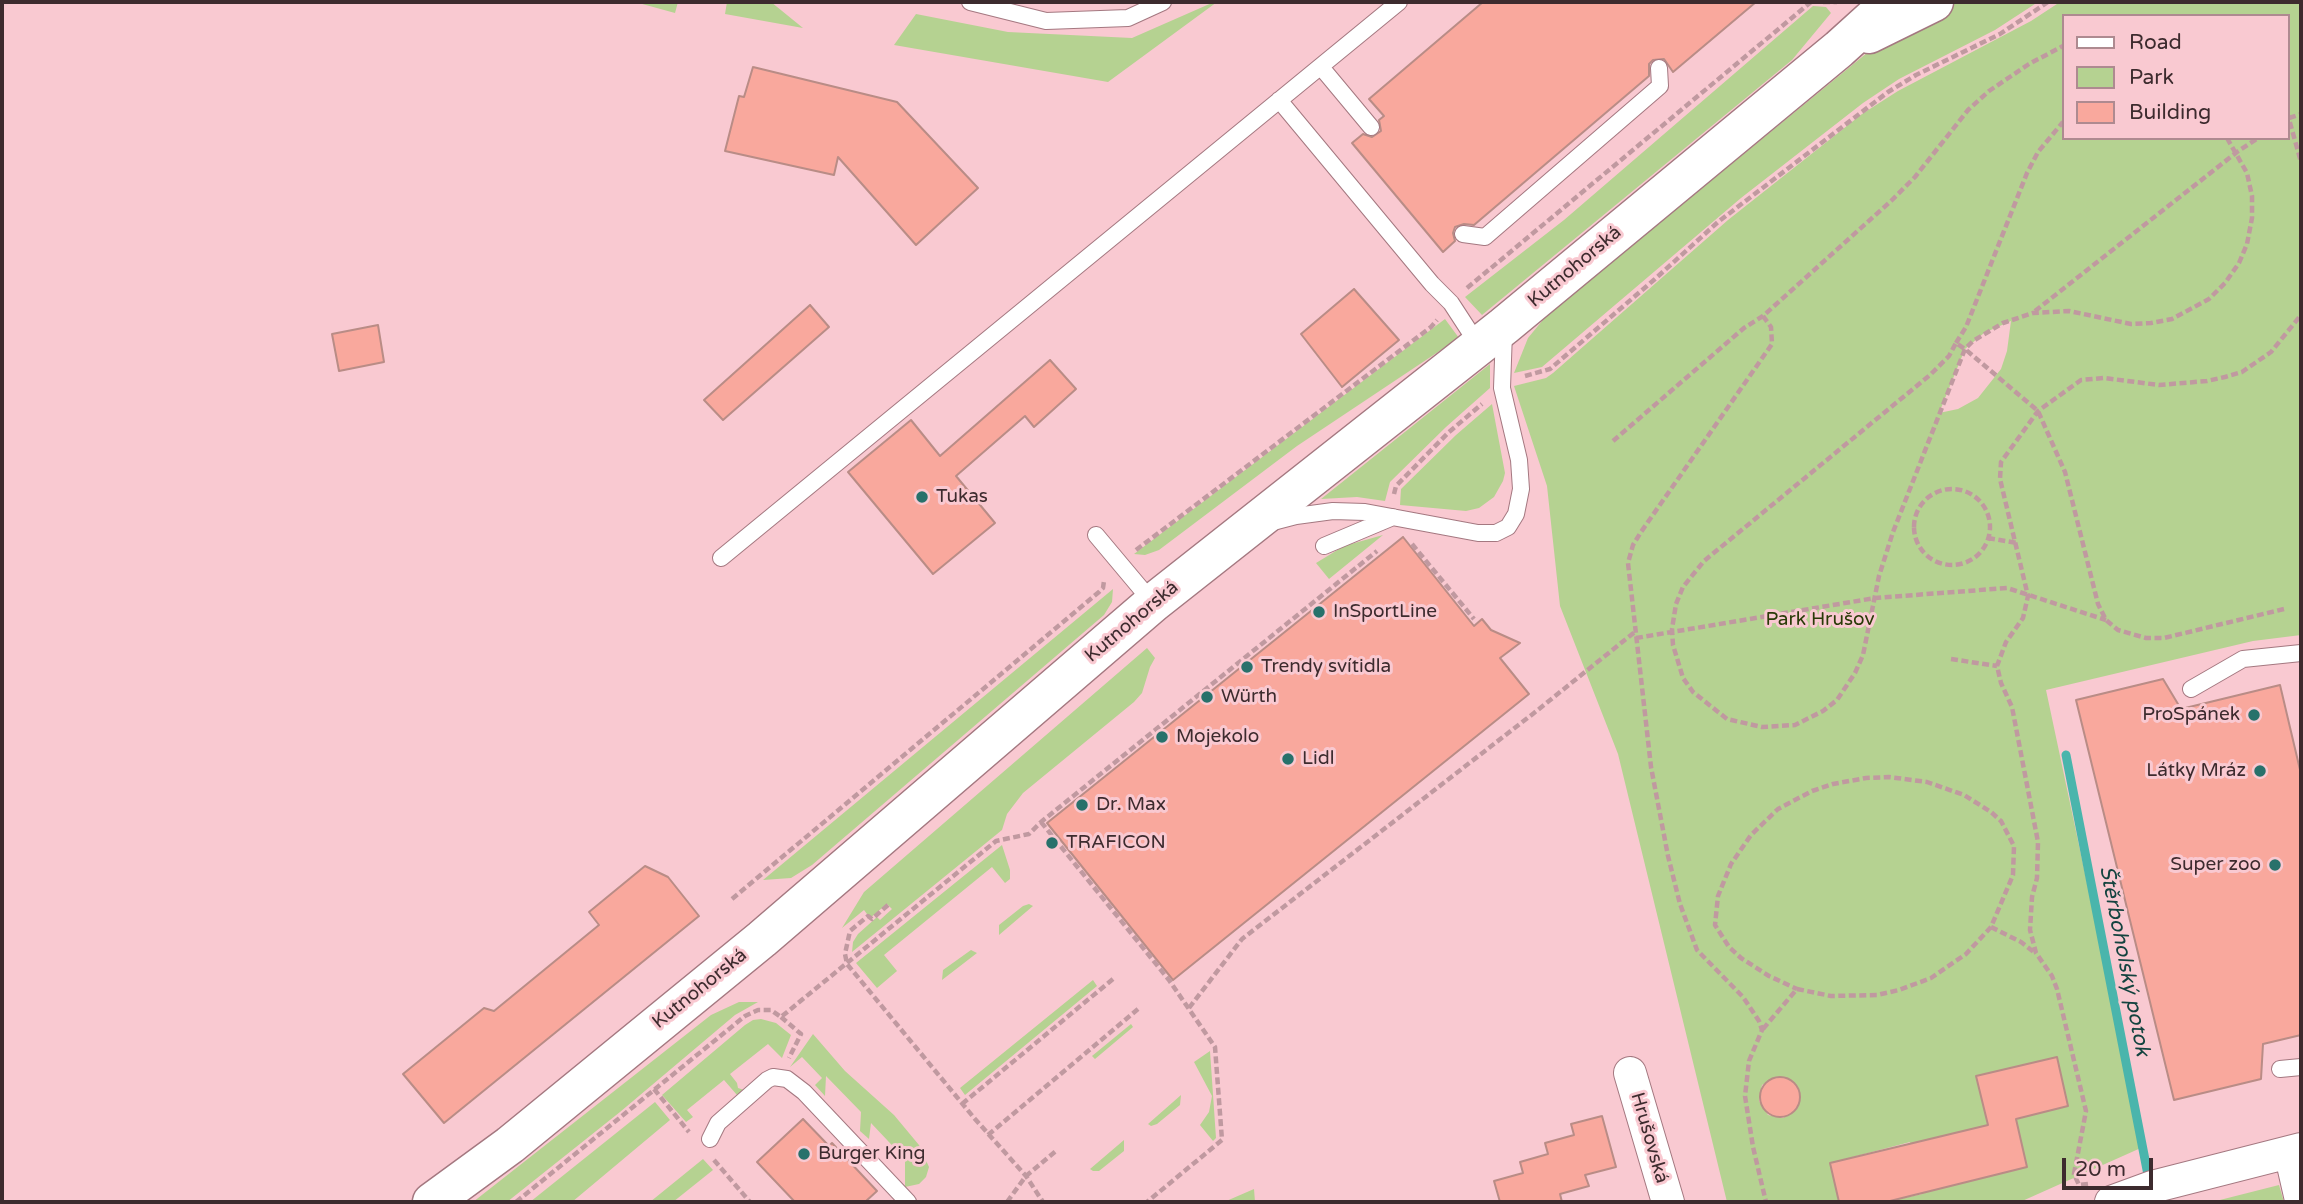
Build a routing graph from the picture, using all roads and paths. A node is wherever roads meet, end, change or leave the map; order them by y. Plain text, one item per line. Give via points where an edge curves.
1 (970, 2) edge
2 (1163, 2) edge
3 (1399, 2) edge
4 (1811, 2) edge
5 (1823, 2) edge
6 (1891, 2) edge
7 (1934, 2) edge
8 (2048, 2) edge
9 (1835, 4) dead end
10 (2062, 47) edge
11 (1839, 49) junction
12 (1321, 67) junction
13 (1659, 68) dead end
14 (1279, 100) junction
15 (2289, 120) edge
16 (2062, 123) edge
17 (1371, 127) dead end
18 (2228, 140) edge
19 (2255, 140) edge
20 (2237, 152) junction
21 (2301, 162) edge
22 (1463, 234) dead end
23 (1474, 282) dead end
24 (1451, 303) junction
25 (2033, 313) junction
26 (2301, 315) edge
27 (1763, 316) junction
28 (1491, 336) junction
29 (1956, 343) junction
30 (1965, 349) junction
31 (1514, 379) dead end
32 (1491, 397) dead end
33 (2038, 411) junction
34 (1613, 441) dead end
35 (1392, 510) junction
36 (1246, 529) junction
37 (1096, 535) dead end
38 (1406, 537) dead end
39 (1988, 538) junction
40 (2017, 543) junction
41 (1324, 546) dead end
42 (1383, 546) dead end
43 (1114, 556) junction
44 (720, 558) dead end
45 (2028, 596) junction
46 (1875, 598) junction
47 (1153, 603) junction
48 (2284, 609) dead end
49 (1474, 619) dead end
50 (2105, 620) junction
51 (1636, 631) junction
52 (1672, 632) junction
53 (1636, 638) junction
54 (2301, 653) edge
55 (1951, 659) dead end
56 (1997, 666) junction
57 (2191, 689) dead end
58 (1041, 822) junction
59 (732, 899) dead end
60 (888, 905) dead end
61 (1991, 927) junction
62 (2035, 953) junction
63 (848, 964) junction
64 (1113, 979) dead end
65 (1797, 989) junction
66 (1189, 1007) junction
67 (1138, 1009) dead end
68 (781, 1017) junction
69 (1762, 1030) junction
70 (2301, 1067) edge
71 (2280, 1069) dead end
72 (1630, 1073) dead end
73 (780, 1077) junction
74 (654, 1089) junction
75 (962, 1104) junction
76 (690, 1133) dead end
77 (988, 1135) junction
78 (710, 1146) joint
79 (1056, 1151) dead end
80 (2296, 1151) edge
81 (1026, 1176) junction
82 (2116, 1200) edge
83 (2301, 1200) edge
84 (432, 1202) edge
85 (516, 1202) edge
86 (750, 1202) edge
87 (908, 1202) edge
88 (1007, 1202) edge
89 (1043, 1202) edge
90 (1147, 1202) edge
91 (1668, 1202) edge
92 (1766, 1202) edge

1 - 2 lane via 1046,21 1128,18
3 - 12 lane
4 - 23 path
5 - 9 path
6 - 11 main road, Kutnohorská
7 - 11 main road, Kutnohorská
8 - 31 path via 2000,34 1888,92 1718,222 1549,369
10 - 27 path via 2029,64 1968,110 1915,177
11 - 28 main road, Kutnohorská
12 - 14 lane
12 - 17 lane
13 - 22 lane via 1660,86 1485,237
14 - 24 lane
14 - 44 lane
15 - 21 path
16 - 29 path via 2027,173
18 - 20 path
19 - 20 path
20 - 25 path
20 - 25 path via 2247,173 2252,218 2239,263 2209,299 2172,319 2151,323 2131,324 2069,311
24 - 28 lane
24 - 43 path via 1431,327 1133,553
25 - 30 path via 1984,333
26 - 33 path via 2271,352 2242,372 2182,384 2081,380
27 - 34 path
27 - 51 path via 1771,327 1772,344 1633,545 1628,563
28 - 35 lane via 1519,460 1521,489 1516,514 1508,527 1496,533 1478,533
28 - 36 main road, Kutnohorská
29 - 30 path
29 - 52 path via 1930,375 1704,561 1683,587
30 - 33 path
30 - 46 path via 1900,510
32 - 35 path via 1396,486
33 - 40 path via 2001,462 2000,479
33 - 50 path via 2065,472
35 - 36 lane via 1334,511
35 - 41 lane
36 - 47 main road, Kutnohorská
37 - 43 lane
38 - 49 path
39 - 39 path via 1988,514 1973,495 1950,488 1927,497 1919,506 1914,531 1917,544 1936,562 1961,564 1973,559
39 - 40 path
40 - 45 path
42 - 58 path
43 - 47 lane
43 - 59 path via 1097,570 1104,585 1100,592
45 - 46 path via 2007,588
45 - 50 path
45 - 56 path via 2023,618 2000,653
46 - 52 path
46 - 52 path via 1863,655 1847,688 1823,712 1795,725 1762,727 1715,712 1683,678
47 - 84 main road, Kutnohorská via 762,939 510,1145
48 - 50 path via 2164,638 2132,636
51 - 53 path
51 - 66 path via 1242,939
52 - 53 path
53 - 69 path via 1657,806 1680,904 1697,950 1743,997
54 - 57 lane via 2243,659
55 - 56 path
56 - 62 path via 2012,707 2038,842 2030,930
58 - 63 path via 1029,834 996,841
58 - 66 path
60 - 63 path via 850,931 845,954
61 - 62 path
61 - 65 path via 1950,967 1899,990 1858,997
61 - 65 path via 2008,891 2015,858 2009,833 1991,812 1956,792 1910,779 1866,778 1812,791 1778,808 1751,835 1723,882 1715,913 1715,925 1729,947 1769,976
62 - 82 path via 2057,989 2087,1111 2074,1174 2079,1185 2113,1183
63 - 68 path
63 - 75 path
64 - 75 path
65 - 69 path
66 - 90 path via 1216,1047 1222,1140
67 - 77 path
68 - 73 path via 801,1034
68 - 74 path via 771,1010 744,1016
69 - 92 path via 1749,1060 1745,1096
70 - 71 lane
72 - 91 street, Hrušovská
73 - 78 lane via 766,1080 735,1105 718,1123
73 - 87 lane via 804,1092
74 - 76 path
74 - 85 path
75 - 77 path
77 - 81 path
78 - 86 path
79 - 81 path
80 - 82 street
80 - 83 street
81 - 88 path
81 - 89 path

